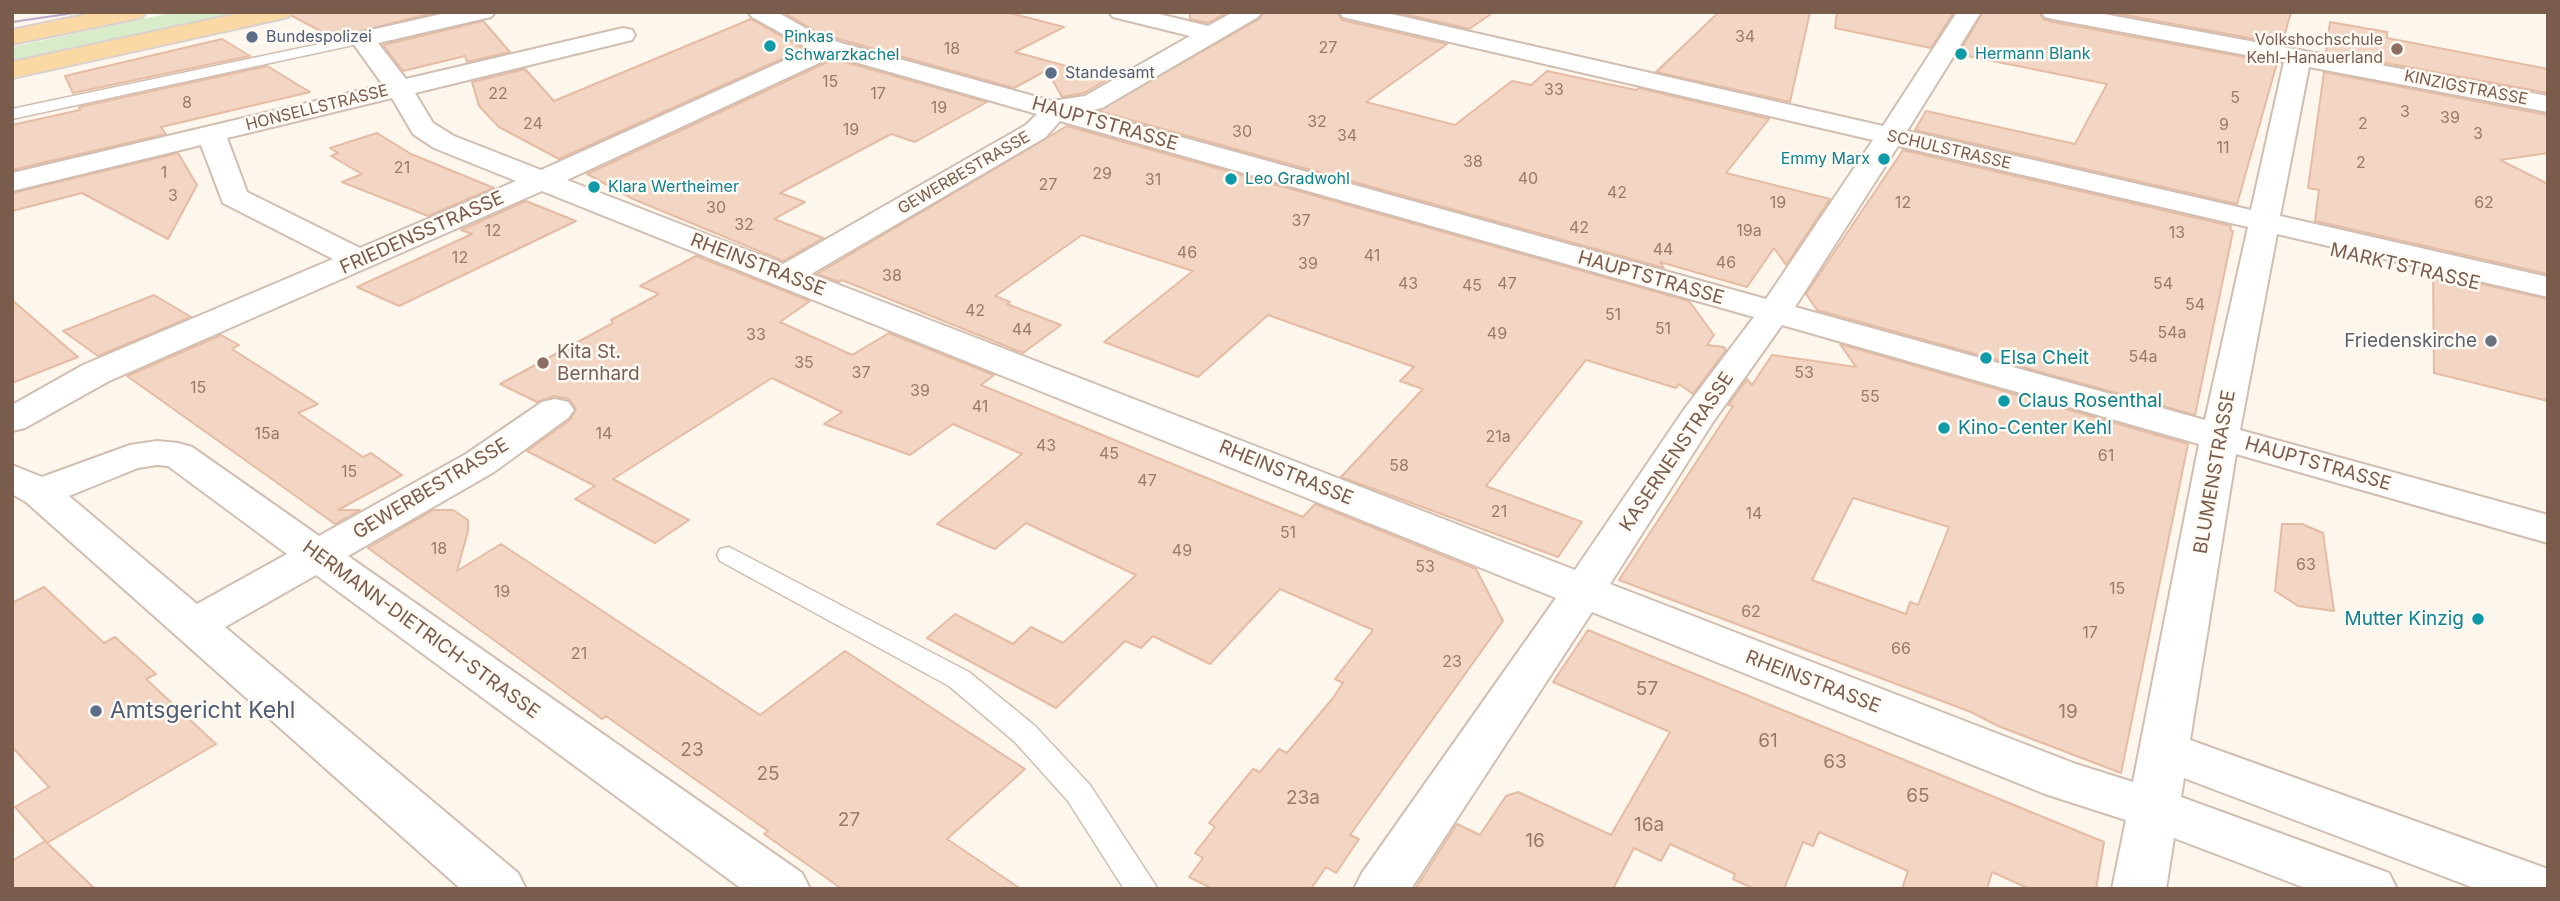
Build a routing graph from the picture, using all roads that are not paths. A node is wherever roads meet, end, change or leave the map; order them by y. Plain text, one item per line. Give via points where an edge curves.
1 (134, 12) edge
2 (280, 12) edge
3 (483, 12) edge
4 (760, 12) edge
5 (1121, 12) edge
6 (1250, 12) edge
7 (1351, 12) edge
8 (1969, 12) edge
9 (2053, 12) edge
10 (1211, 34) junction
11 (623, 36) dead end
12 (12, 37) edge
13 (362, 39) junction
14 (832, 48) junction
15 (2298, 57) junction
16 (12, 71) edge
17 (399, 88) junction
18 (2548, 104) edge
19 (1054, 109) junction
20 (12, 114) edge
21 (212, 135) junction
22 (1888, 136) junction
23 (12, 181) edge
24 (541, 181) junction
25 (2263, 228) junction
26 (360, 260) junction
27 (785, 276) junction
28 (2548, 287) edge
29 (2548, 300) edge
30 (1774, 312) junction
31 (555, 410) dead end
32 (12, 420) edge
33 (2220, 436) junction
34 (26, 485) edge
35 (2548, 529) edge
36 (729, 555) dead end
37 (317, 556) junction
38 (1583, 592) junction
39 (194, 625) junction
40 (2165, 751) junction
41 (2154, 808) junction
42 (499, 889) edge
43 (783, 889) edge
44 (1142, 889) edge
45 (1381, 889) edge
46 (2139, 889) edge
47 (2370, 889) edge
48 (2540, 889) edge

1 - 12 main road
2 - 16 main road
3 - 13 street
4 - 14 street, HAUPTSTRASSE
5 - 10 street
6 - 10 street
7 - 22 street, SCHULSTRASSE
8 - 22 street, KASERNENSTRASSE
9 - 15 street, KINZIGSTRASSE
10 - 19 street via 1093,102
11 - 17 street, HONSELLSTRASSE
13 - 17 street, RHEINSTRASSE
13 - 20 lane
14 - 19 street, HAUPTSTRASSE
14 - 24 street, FRIEDENSSTRASSE
15 - 18 street, KINZIGSTRASSE
15 - 25 street, BLUMENSTRASSE
17 - 21 street, HONSELLSTRASSE
17 - 24 street, RHEINSTRASSE via 423,128 444,142
19 - 27 street, GEWERBESTRASSE via 1036,131
19 - 30 street, HAUPTSTRASSE
21 - 23 street, HONSELLSTRASSE
21 - 26 street via 234,197
22 - 25 street, SCHULSTRASSE
22 - 30 street, KASERNENSTRASSE
24 - 26 street, FRIEDENSSTRASSE
24 - 27 street, RHEINSTRASSE
25 - 28 street, SCHULSTRASSE
25 - 29 street, MARKTSTRASSE
25 - 33 street, BLUMENSTRASSE
26 - 32 street, FRIEDENSSTRASSE via 96,373
27 - 38 street, RHEINSTRASSE
30 - 33 street, HAUPTSTRASSE
30 - 38 street, KASERNENSTRASSE via 1696,419
31 - 37 street, GEWERBESTRASSE via 480,463
33 - 35 street, HAUPTSTRASSE
33 - 40 street, BLUMENSTRASSE
34 - 37 street, HERMANN-DIETRICH-STRASSE via 130,457 178,455
34 - 39 street, HERMANN-DIETRICH-STRASSE
36 - 44 lane via 959,679 1025,734 1079,793
37 - 39 street, GEWERBESTRASSE
37 - 43 street, HERMANN-DIETRICH-STRASSE
38 - 41 street, RHEINSTRASSE via 2063,780
38 - 45 street, KASERNENSTRASSE
39 - 42 street, HERMANN-DIETRICH-STRASSE
40 - 41 street, BLUMENSTRASSE
40 - 48 street
41 - 46 street, BLUMENSTRASSE
41 - 47 street, RHEINSTRASSE

